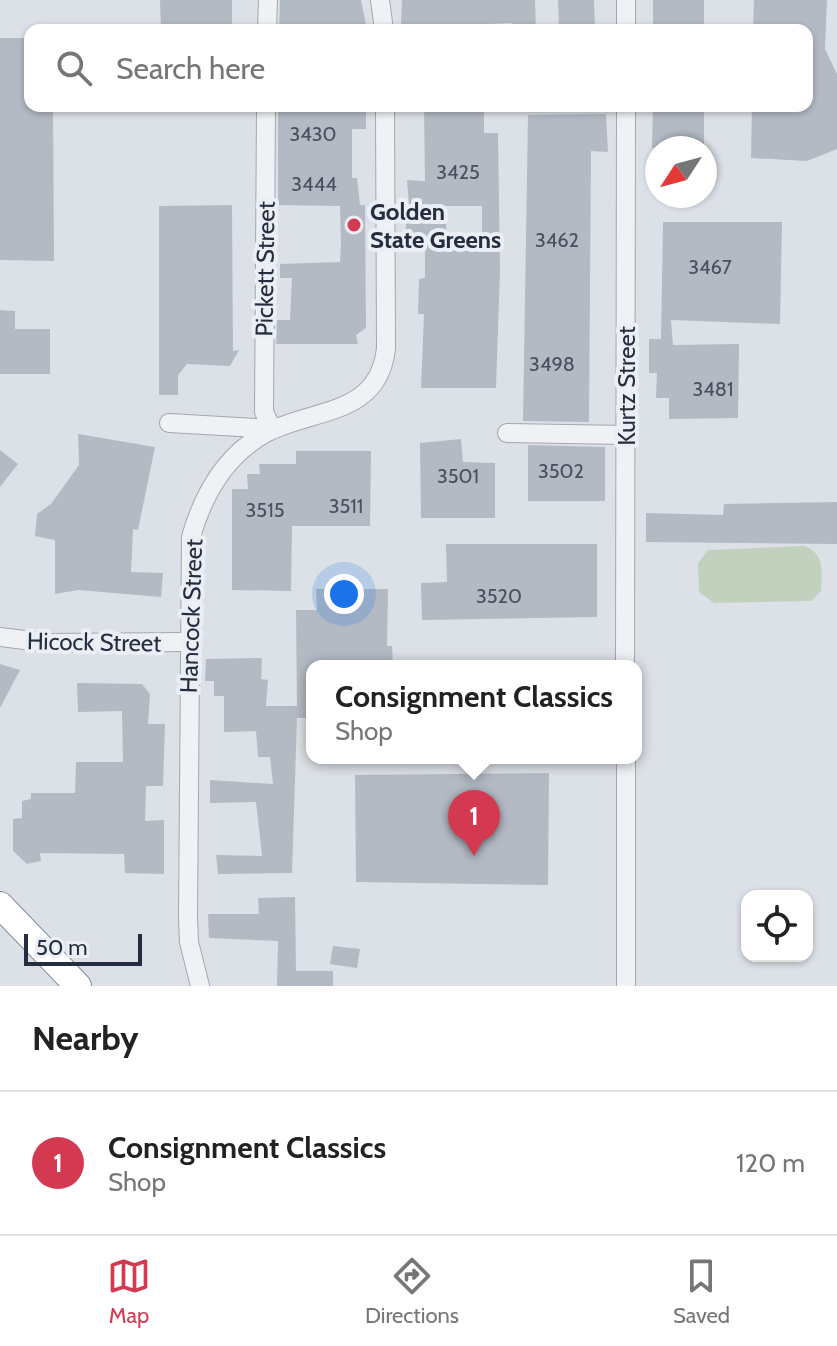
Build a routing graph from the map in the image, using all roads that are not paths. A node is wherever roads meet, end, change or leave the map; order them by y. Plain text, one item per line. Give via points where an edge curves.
1 (268, 0) edge
2 (380, 0) edge
3 (626, 0) edge
4 (267, 24) edge
5 (383, 24) edge
6 (626, 24) edge
7 (266, 112) edge
8 (385, 112) edge
9 (626, 112) edge
10 (169, 423) dead end
11 (272, 429) junction
12 (507, 433) dead end
13 (626, 435) junction
14 (0, 637) edge
15 (188, 642) junction
16 (625, 660) edge
17 (626, 764) edge
18 (0, 905) edge
19 (78, 986) edge
20 (200, 986) edge
21 (626, 986) edge

1 - 4 street
2 - 5 street
3 - 6 street
7 - 11 street, Pickett Street via 264,412
8 - 11 street, Hancock Street via 383,364 353,402
9 - 13 street, Kurtz Street
10 - 11 street
11 - 15 street, Hancock Street via 228,464 200,508 189,557
12 - 13 street
13 - 16 street, Kurtz Street
14 - 15 street, Hicock Street via 48,643
15 - 20 street, Hancock Street via 188,917
17 - 21 street
18 - 19 highway

